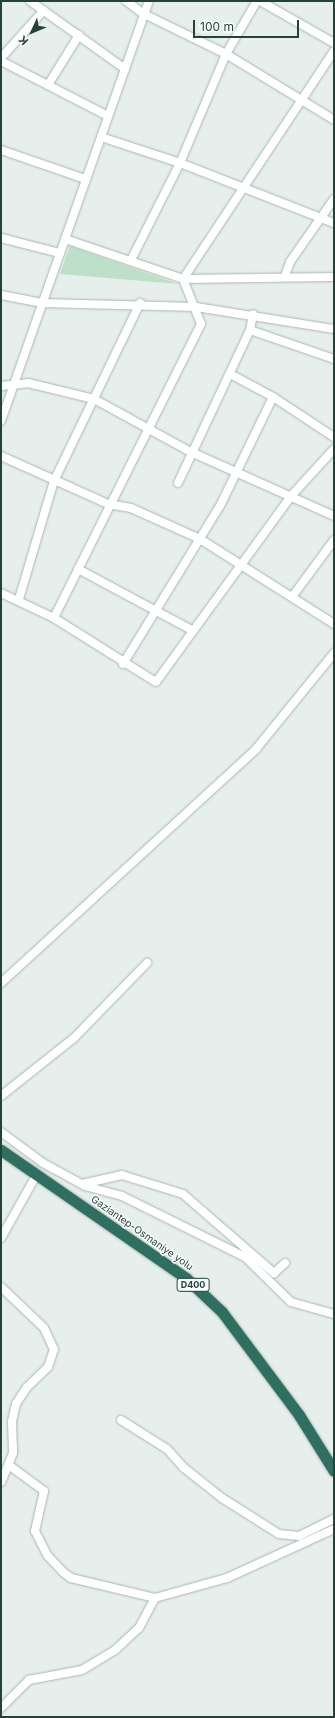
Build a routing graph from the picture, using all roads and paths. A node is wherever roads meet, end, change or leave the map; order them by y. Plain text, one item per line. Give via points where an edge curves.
1 (30, 1) edge
2 (126, 1) edge
3 (149, 1) edge
4 (257, 1) edge
5 (260, 1) edge
6 (44, 10) junction
7 (144, 14) junction
8 (79, 35) junction
9 (334, 43) edge
10 (334, 51) edge
11 (226, 54) junction
12 (1, 59) edge
13 (126, 69) junction
14 (48, 85) junction
15 (302, 100) junction
16 (108, 116) junction
17 (334, 120) edge
18 (100, 137) junction
19 (1, 150) edge
20 (180, 163) junction
21 (85, 179) junction
22 (246, 187) junction
23 (334, 199) edge
24 (321, 217) junction
25 (334, 223) edge
26 (1, 238) edge
27 (64, 239) junction
28 (60, 253) junction
29 (131, 260) junction
30 (285, 276) junction
31 (334, 277) edge
32 (183, 279) junction
33 (1, 295) edge
34 (42, 303) junction
35 (140, 303) junction
36 (196, 307) junction
37 (253, 314) junction
38 (334, 329) edge
39 (250, 330) junction
40 (334, 359) edge
41 (230, 374) junction
42 (14, 383) junction
43 (1, 386) edge
44 (273, 397) junction
45 (94, 399) junction
46 (1, 421) edge
47 (149, 430) junction
48 (334, 437) edge
49 (334, 449) edge
50 (191, 452) junction
51 (1, 456) edge
52 (234, 471) junction
53 (54, 481) junction
54 (178, 482) dead end
55 (292, 496) junction
56 (108, 504) junction
57 (334, 516) edge
58 (200, 539) junction
59 (334, 540) edge
60 (241, 563) junction
61 (78, 569) junction
62 (1, 593) edge
63 (292, 597) junction
64 (20, 599) junction
65 (156, 609) junction
66 (54, 618) junction
67 (334, 624) edge
68 (192, 630) junction
69 (334, 653) edge
70 (123, 664) junction
71 (148, 963) dead end
72 (1, 983) edge
73 (1, 1096) edge
74 (1, 1132) edge
75 (1, 1150) edge
76 (36, 1176) junction
77 (82, 1184) junction
78 (1, 1238) edge
79 (285, 1264) dead end
80 (1, 1287) edge
81 (334, 1314) edge
82 (121, 1420) dead end
83 (10, 1466) junction
84 (334, 1471) edge
85 (1, 1481) edge
86 (334, 1520) edge
87 (334, 1528) edge
88 (155, 1598) junction
89 (1, 1708) edge

1 - 6 street
2 - 7 street
3 - 7 street
4 - 11 street
5 - 9 street
6 - 8 street
6 - 12 street
7 - 11 street
7 - 13 street
8 - 13 street
8 - 14 street
10 - 15 street
11 - 15 street
11 - 20 street
12 - 14 street
13 - 16 street
14 - 16 street
15 - 17 street
15 - 22 street
16 - 18 street
18 - 20 street
18 - 21 street
19 - 21 street
20 - 22 street
20 - 29 street
21 - 27 street
22 - 24 street
22 - 32 street
23 - 24 street
24 - 25 street
24 - 30 street via 290,262
26 - 28 street
27 - 28 street
27 - 29 street
28 - 34 street
29 - 32 street
30 - 31 street
30 - 32 street
32 - 36 street
33 - 34 street
34 - 35 street
34 - 42 street
35 - 36 street
35 - 45 street
36 - 37 street
36 - 47 street via 201,324
37 - 38 street
37 - 39 street
39 - 40 street
39 - 41 street
41 - 44 street
41 - 50 street
42 - 43 street
42 - 45 street via 28,383
42 - 46 street
44 - 48 street
44 - 52 street
45 - 47 street
45 - 53 street
47 - 50 street
47 - 56 street
49 - 55 street
50 - 52 street
50 - 54 street
51 - 53 street
52 - 55 street
52 - 58 street via 220,506
53 - 56 street
53 - 64 street
55 - 57 street
55 - 60 street
56 - 58 street via 131,508
56 - 61 street
58 - 60 street
58 - 65 street
59 - 63 street
60 - 63 street
60 - 68 street
61 - 65 street
61 - 66 street
62 - 64 street
63 - 67 street
64 - 66 street
65 - 68 street
65 - 70 street
66 - 70 street
68 - 70 street via 156,682
69 - 72 street via 256,749
71 - 73 street via 74,1038
74 - 77 street via 43,1162
75 - 76 highway, Gaziantep-Osmaniye yolu / D400
76 - 78 street
76 - 84 highway, Gaziantep-Osmaniye yolu / D400 via 186,1278 222,1312 299,1415
77 - 79 street via 122,1175 183,1194 274,1273
77 - 81 street via 122,1196 214,1239 245,1257 291,1302
80 - 83 street via 44,1328 54,1349 48,1367 27,1387 16,1404
82 - 86 street via 167,1449 183,1467 222,1498 279,1534 299,1536
83 - 85 street
83 - 88 street via 44,1491 35,1530 48,1556 63,1572 71,1578
87 - 88 street via 227,1578
88 - 89 street via 139,1628 114,1652 82,1670 29,1680

